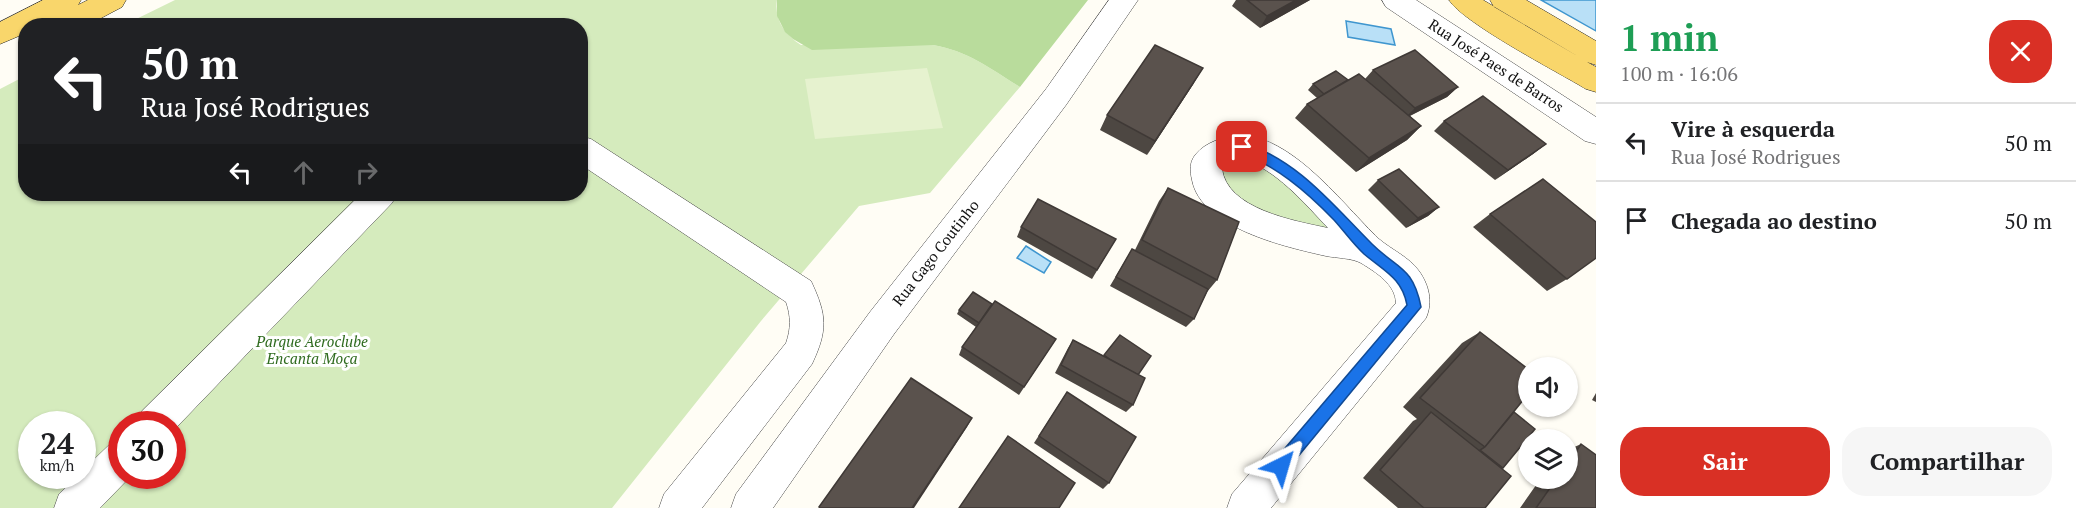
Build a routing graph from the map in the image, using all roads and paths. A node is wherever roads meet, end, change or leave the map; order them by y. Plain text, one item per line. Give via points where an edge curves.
1 (67, 0) edge
2 (112, 0) edge
3 (1124, 0) edge
4 (1396, 0) edge
5 (1462, 0) edge
6 (1504, 0) edge
7 (32, 18) edge
8 (77, 18) edge
9 (18, 25) edge
10 (0, 34) edge
11 (18, 47) edge
12 (1596, 54) edge
13 (0, 57) edge
14 (1596, 81) edge
15 (1596, 132) edge
16 (588, 153) edge
17 (374, 201) edge
18 (1368, 249) dead end
19 (168, 411) edge
20 (108, 473) edge
21 (73, 508) edge
22 (678, 508) edge
23 (750, 508) edge
24 (1246, 508) edge

1 - 7 main road
2 - 8 main road
3 - 23 street, Rua Gago Coutinho via 1056,97 882,323
4 - 15 street, Rua José Paes de Barros
5 - 14 main road
6 - 12 main road
9 - 10 main road
11 - 13 main road
16 - 22 street via 799,292 805,304 808,329 800,353
17 - 19 street
18 - 24 street via 1391,266 1410,288 1414,307
20 - 21 street

